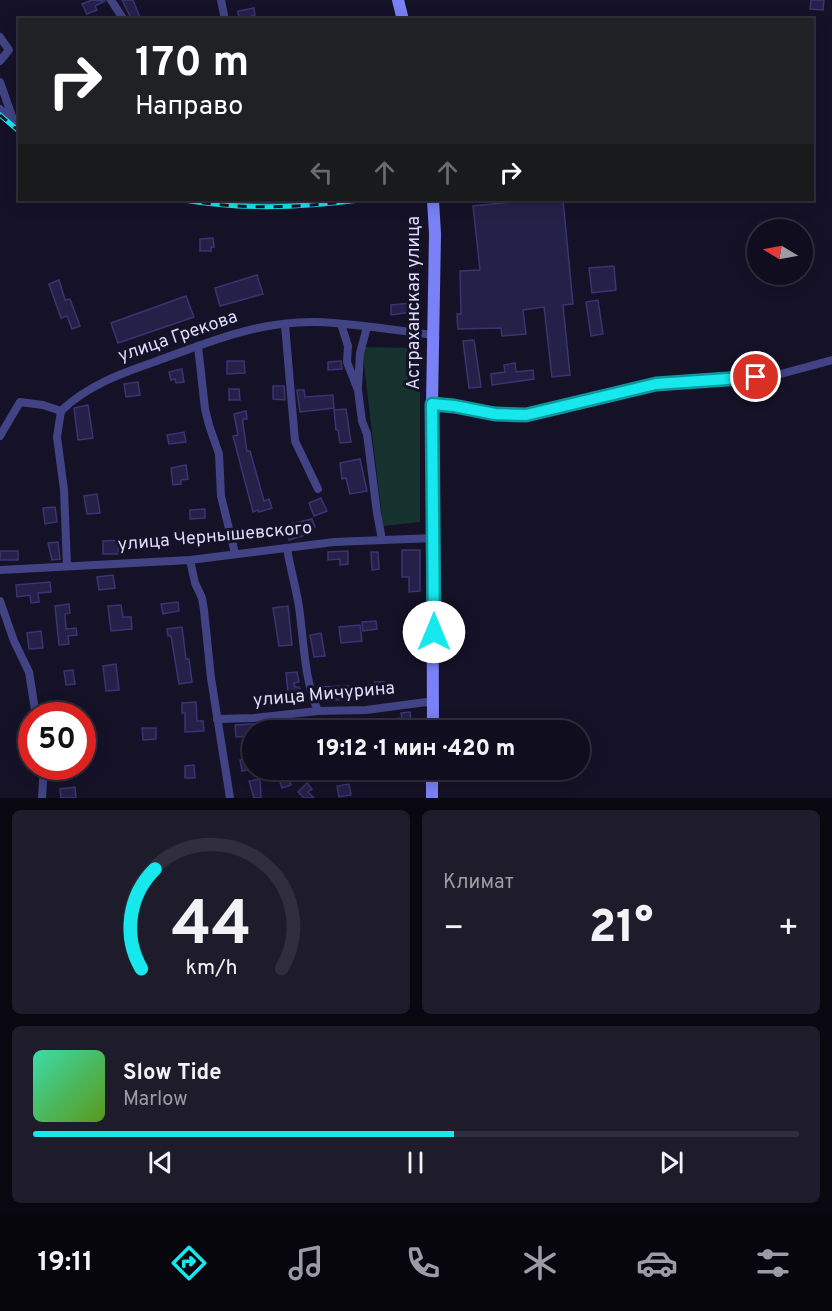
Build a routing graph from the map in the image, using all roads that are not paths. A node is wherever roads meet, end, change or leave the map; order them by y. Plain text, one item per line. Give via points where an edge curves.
1 (111, 0) edge
2 (221, 0) edge
3 (399, 0) edge
4 (123, 18) edge
5 (225, 18) edge
6 (403, 18) edge
7 (0, 38) edge
8 (0, 61) edge
9 (0, 82) edge
10 (0, 109) edge
11 (16, 122) edge
12 (433, 201) edge
13 (341, 324) junction
14 (285, 325) junction
15 (367, 327) junction
16 (433, 335) junction
17 (198, 346) junction
18 (832, 360) edge
19 (358, 390) junction
20 (432, 404) junction
21 (61, 411) junction
22 (0, 436) edge
23 (318, 489) dead end
24 (434, 538) junction
25 (382, 540) junction
26 (287, 548) junction
27 (236, 553) junction
28 (190, 560) junction
29 (67, 566) junction
30 (0, 570) edge
31 (0, 601) edge
32 (434, 701) junction
33 (33, 702) edge
34 (318, 711) junction
35 (217, 719) junction
36 (433, 720) edge
37 (43, 780) edge
38 (432, 780) edge
39 (42, 798) edge
40 (230, 798) edge
41 (432, 798) edge

1 - 4 street
2 - 5 street
3 - 6 main road
7 - 8 street via 9,50
9 - 11 street
10 - 11 street
12 - 16 main road, Астраханская улица
13 - 14 street, улица Грекова
13 - 15 street, улица Грекова
13 - 19 street via 348,346 346,362
14 - 17 street, улица Грекова via 226,335
14 - 23 street via 296,441
15 - 16 street, улица Грекова
15 - 19 street via 360,353
16 - 20 main road, Астраханская улица
17 - 21 street, улица Грекова via 119,374 87,390
17 - 27 street via 207,417 219,454 221,496
18 - 20 street via 777,375 656,384 526,415
19 - 25 street
20 - 24 main road, Астраханская улица
21 - 22 street via 20,402
21 - 29 street via 57,437
24 - 25 street, улица Чернышевского
24 - 32 main road, Астраханская улица
25 - 26 street, улица Чернышевского
26 - 27 street, улица Чернышевского
26 - 34 street via 307,671
27 - 28 street, улица Чернышевского
28 - 29 street, улица Чернышевского
28 - 35 street via 202,598
29 - 30 street, улица Чернышевского
31 - 33 street via 28,672
32 - 34 street, улица Мичурина via 366,710
32 - 36 main road, Астраханская улица
34 - 35 street, улица Мичурина
35 - 40 street
37 - 39 street
38 - 41 main road

